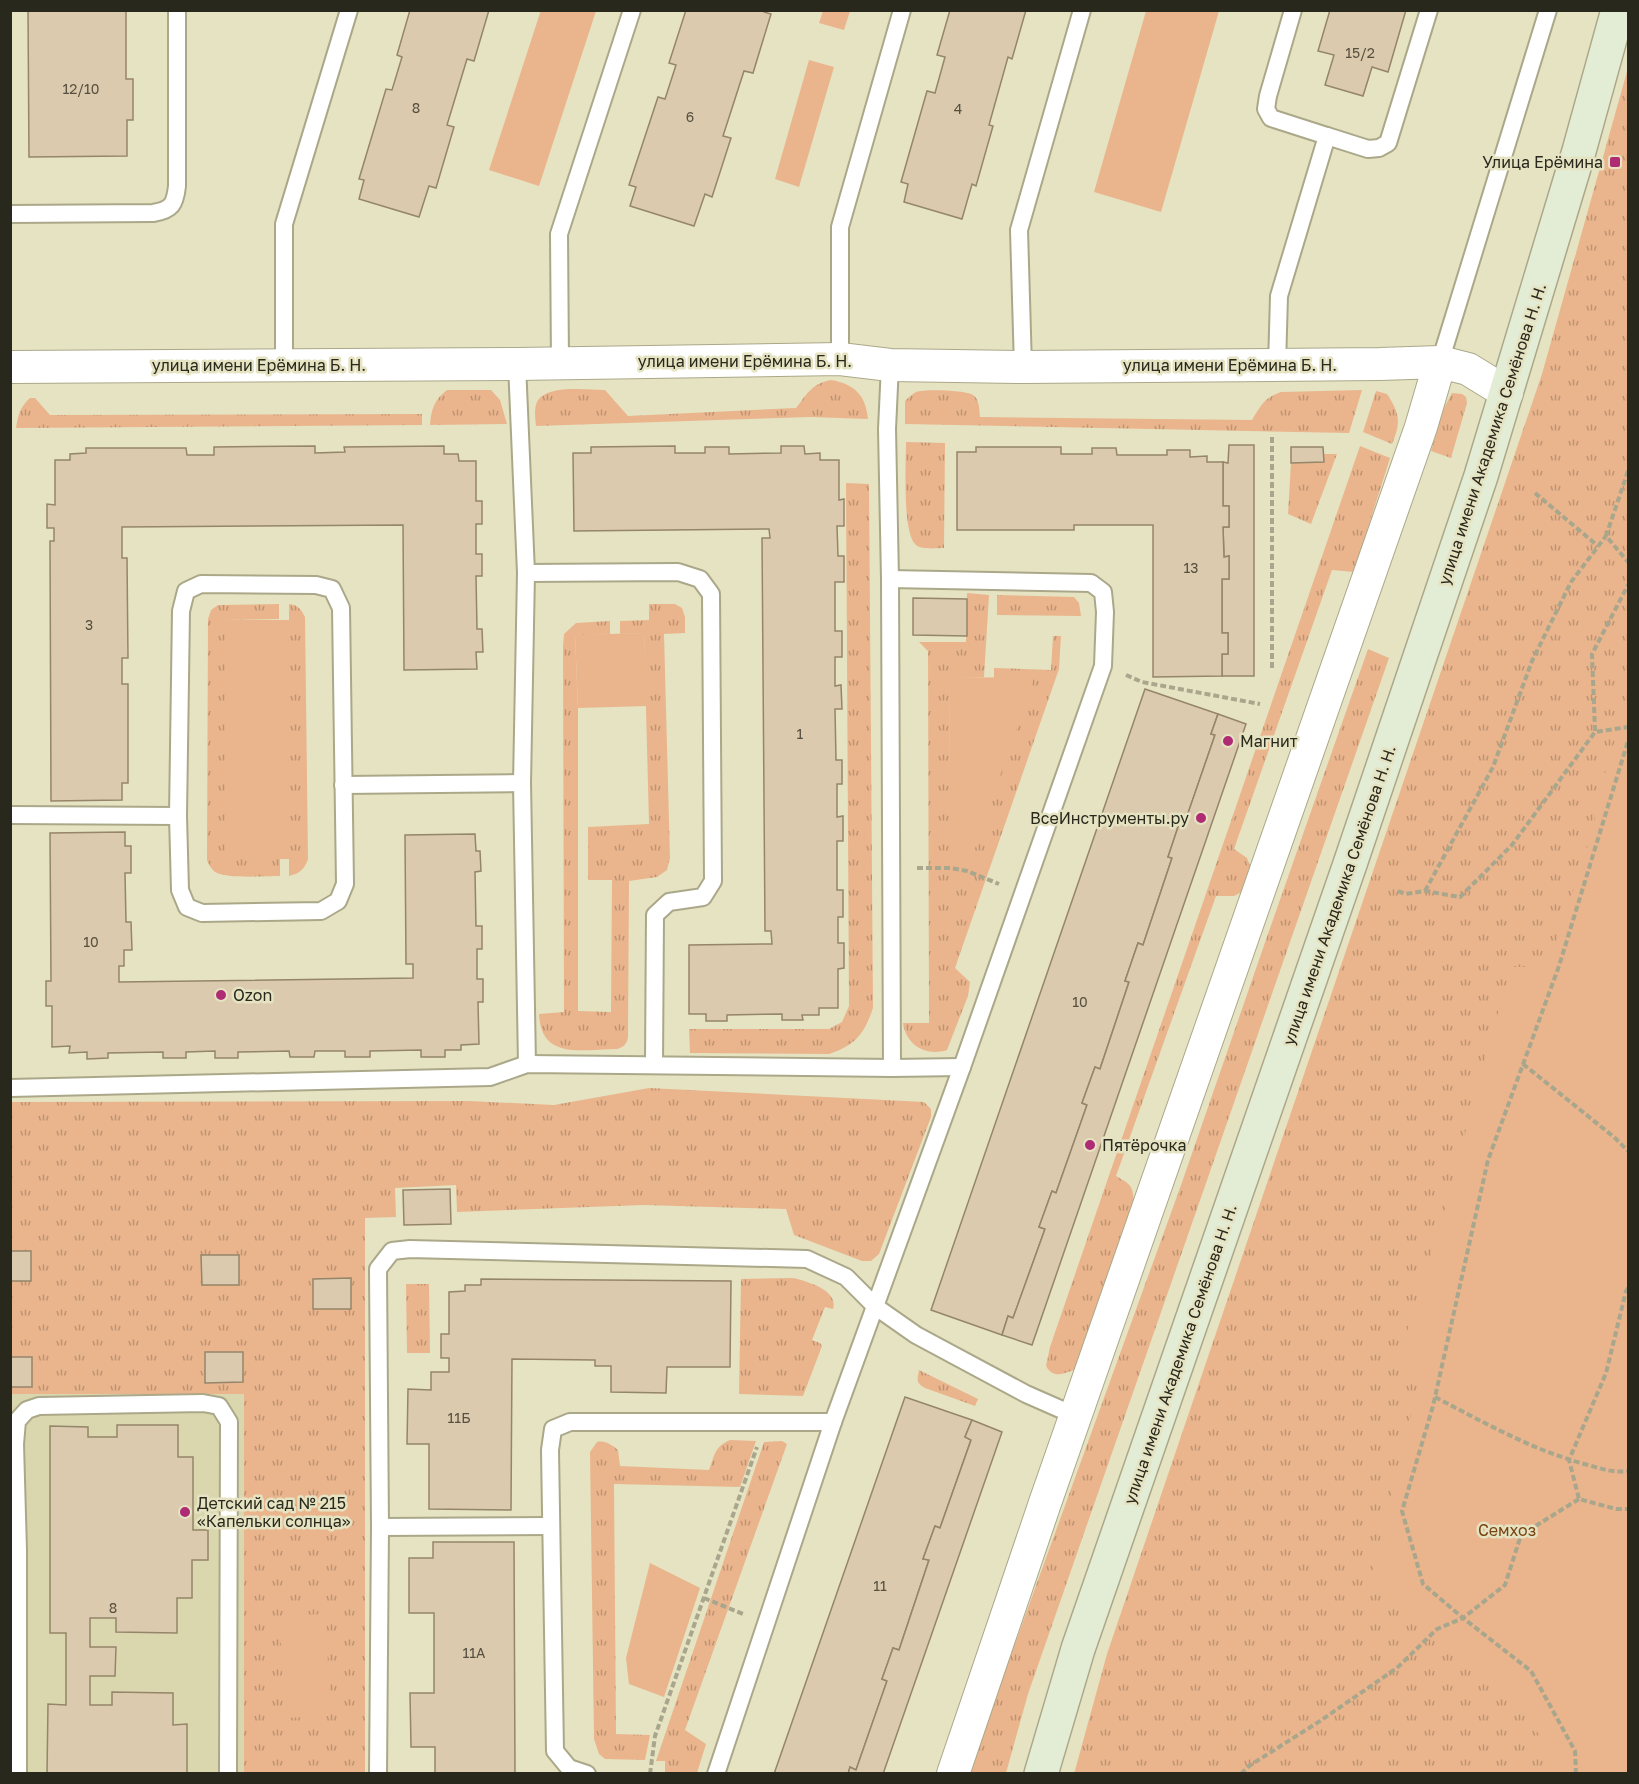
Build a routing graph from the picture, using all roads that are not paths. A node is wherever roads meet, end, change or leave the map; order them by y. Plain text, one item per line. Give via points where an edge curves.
1 (177, 10) edge
2 (349, 10) edge
3 (632, 10) edge
4 (902, 10) edge
5 (1082, 10) edge
6 (1293, 10) edge
7 (1429, 10) edge
8 (1548, 10) edge
9 (1618, 10) edge
10 (1327, 136) junction
11 (10, 214) edge
12 (840, 358) junction
13 (1440, 362) junction
14 (560, 363) junction
15 (517, 364) junction
16 (890, 364) junction
17 (284, 365) junction
18 (1277, 365) junction
19 (10, 367) edge
20 (1023, 367) junction
21 (1507, 393) junction
22 (526, 573) junction
23 (890, 579) junction
24 (522, 783) junction
25 (343, 785) junction
26 (10, 815) edge
27 (178, 816) junction
28 (527, 1064) junction
29 (654, 1064) junction
30 (962, 1067) junction
31 (892, 1068) junction
32 (10, 1088) edge
33 (876, 1306) junction
34 (1076, 1416) junction
35 (833, 1422) junction
36 (13, 1444) edge
37 (550, 1526) junction
38 (380, 1527) junction
39 (14, 1550) edge
40 (18, 1773) edge
41 (228, 1773) edge
42 (378, 1773) edge
43 (587, 1773) edge
44 (716, 1773) edge
45 (953, 1773) edge
46 (1041, 1773) edge

1 - 11 lane via 175,201 165,211 153,213
2 - 17 lane via 284,224
3 - 14 lane via 560,234
4 - 12 lane via 840,227
5 - 20 lane via 1019,231
6 - 10 lane via 1266,109 1271,118
7 - 10 lane via 1388,143 1368,148
8 - 13 lane
9 - 21 main road, улица имени Академика Семёнова Н. Н.
10 - 18 lane via 1279,296
12 - 14 street, улица имени Ерёмина Б. Н.
12 - 16 street, улица имени Ерёмина Б. Н.
13 - 18 street, улица имени Ерёмина Б. Н.
13 - 21 street, улица имени Ерёмина Б. Н. via 1468,369
13 - 34 street via 1421,427
14 - 15 street, улица имени Ерёмина Б. Н.
15 - 17 street, улица имени Ерёмина Б. Н.
15 - 22 lane
16 - 20 street, улица имени Ерёмина Б. Н.
16 - 23 lane
17 - 19 street, улица имени Ерёмина Б. Н.
18 - 20 street, улица имени Ерёмина Б. Н.
21 - 46 main road, улица имени Академика Семёнова Н. Н. via 1350,864 1078,1649
22 - 24 lane
22 - 29 lane via 678,572 700,579 711,594 714,881 703,897 669,902 655,915
23 - 30 lane via 1091,583 1103,592 1103,666
23 - 31 lane
24 - 25 lane
24 - 28 lane
25 - 27 lane via 345,884 338,902 321,911 202,913 187,907 180,890
25 - 27 lane via 341,608 332,589 316,585 201,584 186,591 181,611
26 - 27 lane
28 - 29 lane
28 - 32 lane via 490,1077
29 - 31 lane
30 - 31 lane
30 - 33 lane
33 - 34 lane via 916,1335
33 - 35 lane
33 - 38 lane via 846,1277 807,1259 392,1251 378,1269
34 - 45 street
35 - 37 lane via 570,1422 553,1429
35 - 44 lane
36 - 39 lane
36 - 41 lane via 17,1421 27,1410 39,1406 219,1406 229,1422
37 - 38 lane
37 - 43 lane via 555,1751 569,1768
38 - 42 lane
39 - 40 lane

